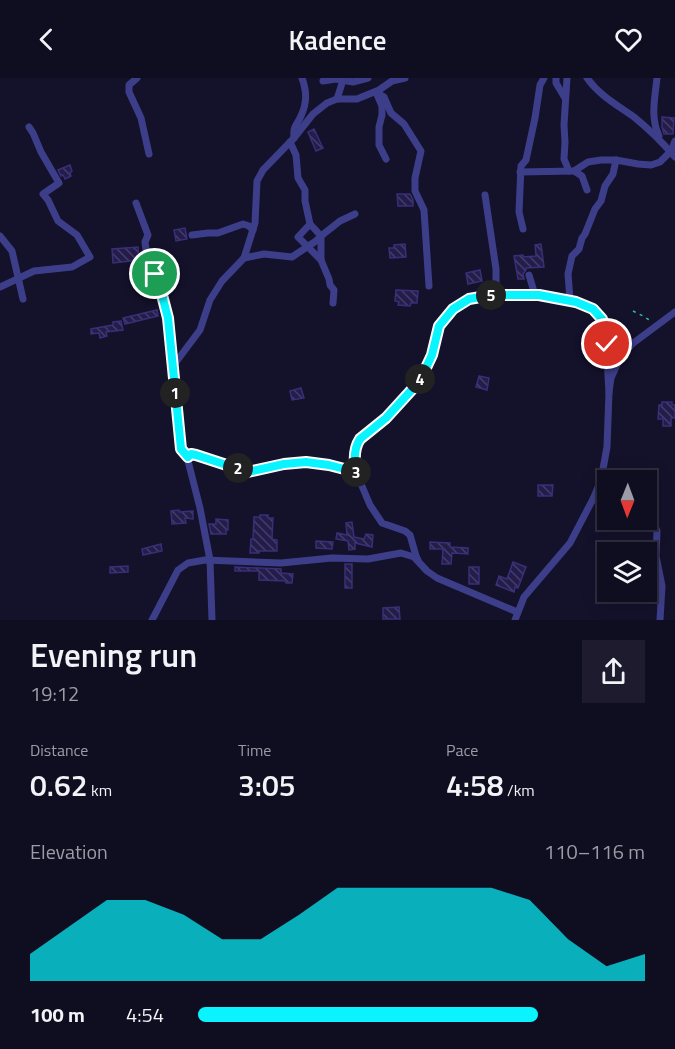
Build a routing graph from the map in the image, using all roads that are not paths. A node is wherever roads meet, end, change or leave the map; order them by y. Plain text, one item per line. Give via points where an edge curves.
1 (137, 78) edge
2 (302, 78) edge
3 (368, 78) edge
4 (405, 78) edge
5 (544, 78) edge
6 (556, 78) edge
7 (567, 78) edge
8 (587, 78) edge
9 (657, 78) edge
10 (344, 80) junction
11 (323, 81) dead end
12 (376, 92) junction
13 (565, 98) junction
14 (337, 99) junction
15 (28, 127) dead end
16 (292, 140) junction
17 (661, 141) junction
18 (675, 141) edge
19 (149, 154) dead end
20 (673, 154) edge
21 (386, 159) dead end
22 (615, 160) junction
23 (572, 171) junction
24 (520, 172) junction
25 (587, 190) dead end
26 (484, 195) dead end
27 (136, 203) dead end
28 (355, 214) dead end
29 (310, 224) junction
30 (253, 230) junction
31 (523, 230) dead end
32 (192, 235) dead end
33 (0, 236) edge
34 (321, 236) junction
35 (307, 247) junction
36 (248, 248) junction
37 (253, 256) junction
38 (244, 258) junction
39 (321, 260) junction
40 (529, 275) dead end
41 (18, 278) junction
42 (429, 286) dead end
43 (0, 287) edge
44 (492, 295) junction
45 (535, 296) junction
46 (23, 299) dead end
47 (570, 300) junction
48 (333, 303) dead end
49 (675, 312) edge
50 (173, 366) junction
51 (609, 392) junction
52 (188, 457) junction
53 (356, 472) junction
54 (593, 498) junction
55 (597, 500) edge
56 (657, 530) edge
57 (210, 560) junction
58 (418, 560) junction
59 (517, 612) junction
60 (152, 620) edge
61 (212, 620) edge
62 (515, 620) edge
63 (660, 620) edge

1 - 19 street via 129,85 129,92 141,118
2 - 16 street via 306,104 293,129
3 - 10 street
4 - 12 street
5 - 24 street
6 - 13 street
7 - 13 street
8 - 17 street
9 - 17 street via 654,125
10 - 11 street
10 - 14 street
12 - 14 street via 357,99
12 - 21 street via 382,106 379,145
12 - 42 street via 384,97 391,113 404,124 421,151 415,191 424,210
13 - 23 street via 564,159
14 - 16 street via 313,114
15 - 41 street via 59,183 43,194 58,221 77,235 90,257 72,267 34,271
16 - 29 street
16 - 30 street via 262,170 257,182
17 - 20 street
18 - 20 street
20 - 22 street via 651,165
22 - 23 street via 588,162
22 - 47 street via 601,201 572,256 568,274
23 - 24 street
23 - 25 street via 582,176
24 - 31 street via 519,212
26 - 44 street via 496,269
27 - 50 street via 165,307
28 - 34 street
29 - 34 street
29 - 35 street via 298,237
30 - 32 street via 243,224 218,233
30 - 36 street
33 - 41 street via 12,251
34 - 35 street
34 - 39 street
35 - 37 street via 292,257
35 - 39 street
36 - 37 street
36 - 38 street
37 - 38 street
38 - 50 street via 222,281 210,300 200,330
39 - 48 street via 334,290
40 - 45 street
41 - 43 street
41 - 46 street
44 - 45 street
44 - 53 street via 460,303 441,322 432,355 417,384 357,442
45 - 47 street
47 - 51 street via 593,309 605,326
49 - 51 street via 632,344 620,358
50 - 52 street via 180,444
51 - 54 street via 606,453
52 - 53 street via 196,455 248,472 306,462
52 - 57 street
53 - 58 street via 379,521 410,535
54 - 55 street
54 - 59 street via 570,543 528,591
56 - 63 street via 656,556 662,586
57 - 58 street via 290,562 368,559 402,553
57 - 60 street via 180,568
57 - 61 street
58 - 59 street via 436,578
59 - 62 street

